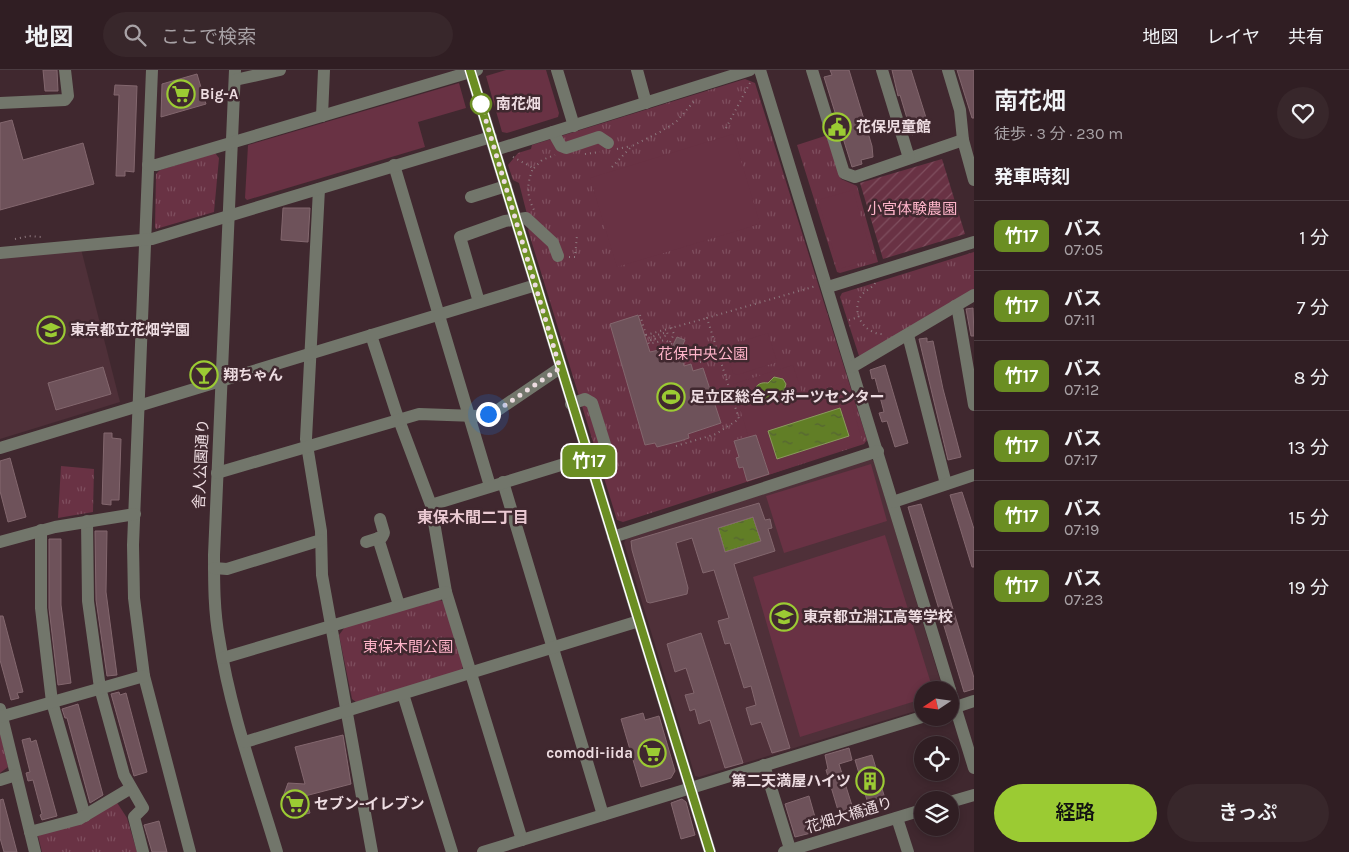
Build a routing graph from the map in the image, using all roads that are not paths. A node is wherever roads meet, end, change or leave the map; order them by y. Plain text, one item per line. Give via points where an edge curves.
1 (65, 70) edge
2 (152, 70) edge
3 (280, 70) edge
4 (324, 70) edge
5 (557, 70) edge
6 (637, 70) edge
7 (812, 70) edge
8 (882, 70) edge
9 (948, 70) edge
10 (472, 71) edge
11 (754, 72) edge
12 (235, 75) edge
13 (0, 103) edge
14 (646, 103) junction
15 (322, 116) junction
16 (574, 126) junction
17 (553, 132) junction
18 (491, 137) junction
19 (963, 140) junction
20 (233, 142) junction
21 (608, 143) dead end
22 (500, 152) junction
23 (909, 158) junction
24 (148, 165) junction
25 (394, 165) junction
26 (974, 180) edge
27 (506, 186) junction
28 (319, 189) junction
29 (471, 197) dead end
30 (229, 216) junction
31 (516, 220) junction
32 (144, 239) junction
33 (974, 242) edge
34 (0, 252) edge
35 (561, 253) road end
36 (536, 285) junction
37 (824, 286) junction
38 (974, 295) edge
39 (479, 302) junction
40 (955, 306) junction
41 (438, 315) junction
42 (371, 335) junction
43 (908, 335) junction
44 (310, 354) junction
45 (852, 367) junction
46 (560, 368) junction
47 (221, 380) junction
48 (571, 404) junction
49 (974, 405) edge
50 (138, 406) junction
51 (469, 416) junction
52 (399, 419) junction
53 (307, 447) junction
54 (0, 448) edge
55 (878, 451) junction
56 (587, 457) junction
57 (592, 470) junction
58 (217, 473) junction
59 (974, 475) edge
60 (503, 482) junction
61 (946, 484) junction
62 (490, 486) junction
63 (893, 502) junction
64 (431, 505) junction
65 (134, 514) junction
66 (380, 519) dead end
67 (88, 521) junction
68 (41, 530) junction
69 (612, 537) junction
70 (378, 538) junction
71 (322, 540) junction
72 (0, 542) edge
73 (366, 542) dead end
74 (214, 568) junction
75 (446, 592) junction
76 (399, 605) junction
77 (639, 621) junction
78 (332, 626) junction
79 (552, 648) junction
80 (223, 658) junction
81 (471, 673) junction
82 (144, 676) junction
83 (947, 681) edge
84 (100, 688) junction
85 (403, 694) junction
86 (974, 701) edge
87 (52, 702) junction
88 (959, 706) edge
89 (347, 711) junction
90 (1, 714) edge
91 (914, 719) edge
92 (959, 725) edge
93 (245, 742) junction
94 (764, 765) junction
95 (974, 768) edge
96 (16, 775) junction
97 (0, 780) edge
98 (131, 788) junction
99 (690, 788) junction
100 (974, 794) edge
101 (959, 799) edge
102 (914, 813) edge
103 (604, 815) junction
104 (85, 816) junction
105 (897, 818) junction
106 (30, 832) junction
107 (522, 840) junction
108 (488, 851) edge
109 (789, 851) edge
110 (35, 852) edge
111 (143, 852) edge
112 (190, 852) edge
113 (276, 852) edge
114 (372, 852) edge
115 (452, 852) edge
116 (710, 852) edge
117 (908, 852) edge

1 - 13 street via 68,96 65,100
2 - 24 street
3 - 12 street
4 - 15 street
5 - 16 street
6 - 14 street
7 - 23 street via 844,173 855,177
8 - 23 street
9 - 19 street via 960,110
10 - 15 street
10 - 18 street
11 - 14 street
11 - 37 street
12 - 20 street, 舎人公園通り
14 - 16 street
15 - 20 street
16 - 17 street
17 - 21 street via 561,146 566,148 600,137
17 - 22 street
18 - 22 street
18 - 25 street
19 - 23 street
19 - 26 street
20 - 24 street
20 - 30 street, 舎人公園通り
22 - 27 street
24 - 32 street
25 - 28 street
25 - 41 street
27 - 29 street
27 - 31 street
28 - 30 street
28 - 44 street
30 - 32 street
30 - 47 street, 舎人公園通り
31 - 35 street via 526,218
31 - 36 street
31 - 39 street via 460,236
32 - 34 street
32 - 50 street
33 - 37 street
36 - 39 street
36 - 46 street
37 - 45 street
38 - 40 street
39 - 41 street
40 - 43 street
40 - 49 street
41 - 42 street
41 - 51 street
42 - 44 street
42 - 52 street
43 - 45 street
43 - 61 street
44 - 47 street
44 - 53 street
45 - 55 street
46 - 48 street
46 - 51 street via 498,410
47 - 50 street
47 - 58 street, 舎人公園通り
48 - 56 street
48 - 57 street via 585,399 592,403 609,458 607,464
50 - 54 street
50 - 65 street
51 - 52 street via 419,414
51 - 62 street
52 - 53 street
52 - 64 street
53 - 58 street
53 - 71 street
55 - 63 street
55 - 69 street
56 - 57 street
56 - 60 street
57 - 69 street
58 - 74 street, 舎人公園通り
59 - 61 street
60 - 62 street
60 - 79 street
61 - 63 street
62 - 64 street
63 - 83 street
64 - 75 street
65 - 67 street
65 - 82 street via 134,598
66 - 70 street via 384,532
67 - 68 street
67 - 84 street via 88,601
68 - 72 street
68 - 87 street via 41,608
69 - 77 street
70 - 73 street
70 - 76 street
71 - 74 street via 227,568
71 - 78 street via 322,575
74 - 80 street, 舎人公園通り via 216,614
75 - 76 street
75 - 81 street
76 - 78 street
77 - 79 street
77 - 99 street
78 - 80 street
78 - 89 street
79 - 81 street
79 - 103 street
80 - 93 street, 舎人公園通り
81 - 85 street
81 - 107 street
82 - 84 street
82 - 112 street
84 - 87 street
84 - 98 street via 124,775
85 - 89 street
85 - 115 street
86 - 88 street
87 - 90 street
87 - 104 street
89 - 93 street
89 - 114 street
90 - 96 street
91 - 94 street
92 - 95 street
93 - 113 street, 舎人公園通り
94 - 99 street
94 - 109 street
96 - 97 street
96 - 106 street
98 - 104 street
98 - 111 street via 143,808 134,817
99 - 103 street
99 - 116 street
100 - 101 street
102 - 105 street, 花畑大橋通り
103 - 107 street
104 - 106 street
105 - 109 street, 花畑大橋通り
105 - 117 street
106 - 110 street
107 - 108 street

